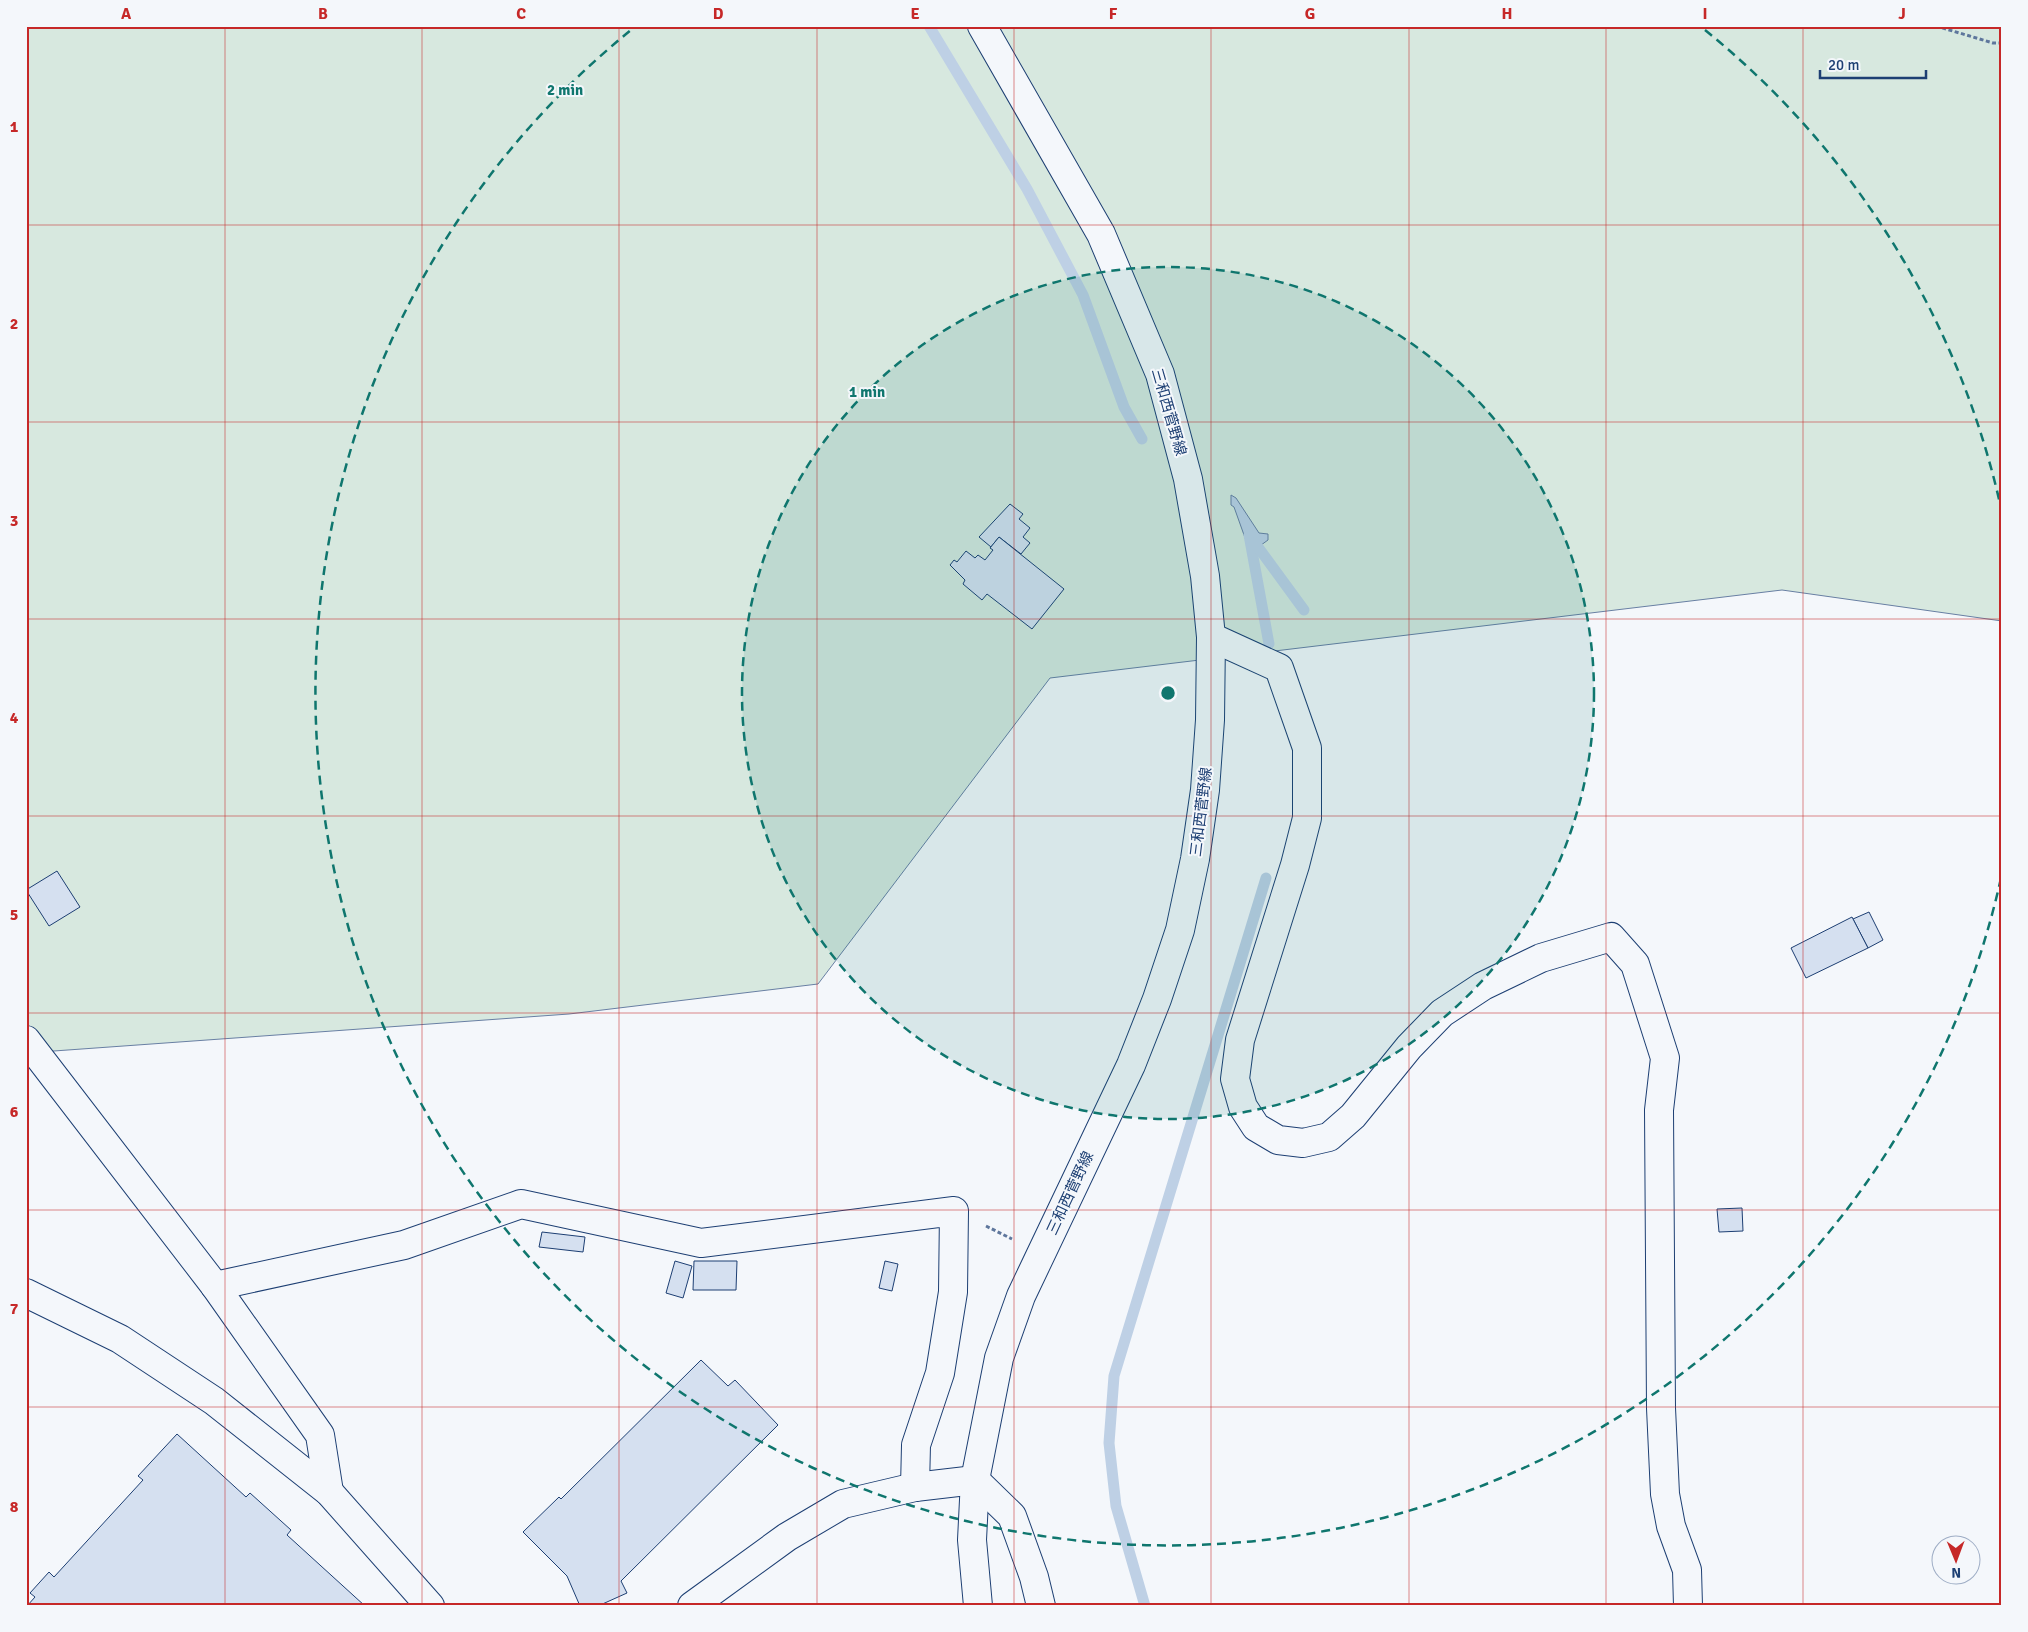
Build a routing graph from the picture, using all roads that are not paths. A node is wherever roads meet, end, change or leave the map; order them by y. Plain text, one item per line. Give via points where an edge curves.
1 (982, 26) edge
2 (1211, 637) junction
3 (26, 1040) edge
4 (216, 1286) junction
5 (26, 1293) edge
6 (975, 1480) junction
7 (915, 1487) junction
8 (329, 1492) junction
9 (430, 1606) edge
10 (692, 1606) edge
11 (978, 1606) edge
12 (1041, 1606) edge
13 (1688, 1606) edge

1 - 2 street, 三和西菅野線 via 1101,234 1160,374 1188,479 1205,576
2 - 6 street, 三和西菅野線 via 1205,790 1180,930 1130,1065 1021,1296 999,1358
2 - 13 street via 1279,668 1307,748 1307,818 1240,1040 1235,1079 1242,1107 1256,1127 1278,1140 1303,1143 1329,1138 1353,1116 1442,1012 1483,986 1541,958 1611,937 1635,964 1665,1058 1659,1110 1661,1408 1665,1494 1687,1570
3 - 4 street
4 - 7 street via 404,1245 522,1204 701,1243 954,1211 953,1292 940,1373 916,1445
4 - 8 street via 320,1435
5 - 8 street via 120,1339 206,1395
6 - 7 street
6 - 11 street, 三和西菅野線 via 972,1540
6 - 12 street via 1012,1516
7 - 10 street via 843,1504 787,1537
8 - 9 street

